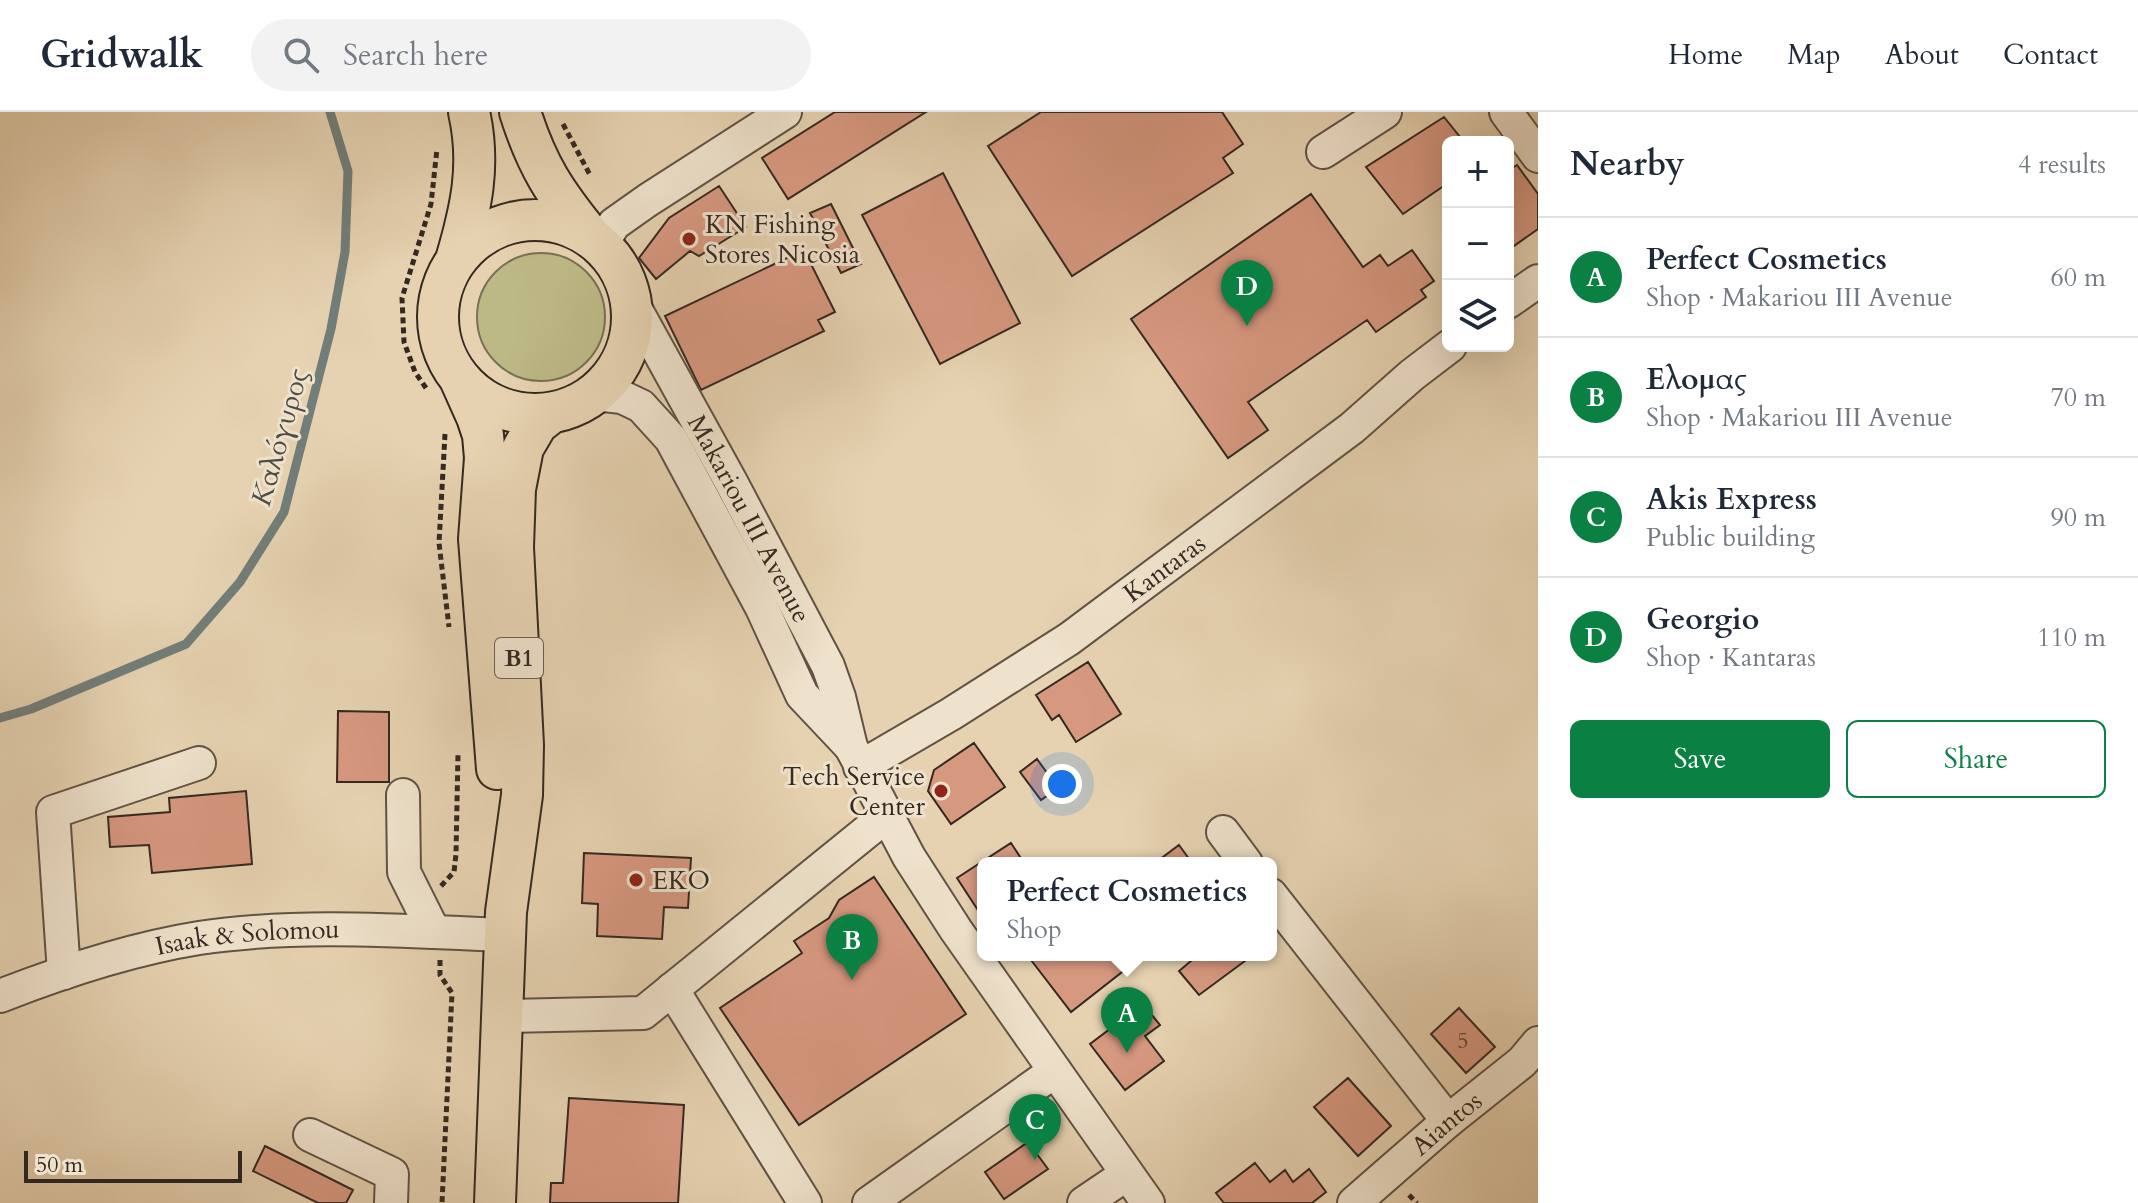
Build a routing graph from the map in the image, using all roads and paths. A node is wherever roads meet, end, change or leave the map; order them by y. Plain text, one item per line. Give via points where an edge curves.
1 (469, 112) edge
2 (520, 112) edge
3 (785, 112) edge
4 (1385, 112) edge
5 (1506, 112) edge
6 (437, 143) dead end
7 (1323, 152) dead end
8 (1538, 156) edge
9 (597, 244) junction
10 (456, 260) junction
11 (630, 299) junction
12 (1442, 352) edge
13 (445, 387) junction
14 (594, 394) junction
15 (551, 413) junction
16 (441, 420) dead end
17 (450, 638) dead end
18 (459, 742) dead end
19 (855, 757) junction
20 (199, 763) dead end
21 (403, 795) dead end
22 (886, 816) junction
23 (1223, 832) dead end
24 (1242, 857) edge
25 (1277, 903) edge
26 (505, 924) junction
27 (437, 932) junction
28 (977, 959) edge
29 (979, 961) edge
30 (64, 973) junction
31 (672, 989) junction
32 (0, 996) edge
33 (503, 1016) junction
34 (1533, 1059) edge
35 (1055, 1071) junction
36 (1448, 1121) junction
37 (310, 1135) dead end
38 (1127, 1174) junction
39 (391, 1203) edge
40 (442, 1203) edge
41 (495, 1203) edge
42 (805, 1203) edge
43 (869, 1203) edge
44 (1084, 1203) edge
45 (1148, 1203) edge
46 (1354, 1203) edge

1 - 10 main road, B1 via 475,175
2 - 9 main road, B1 via 543,173
3 - 9 street via 648,200 614,224
4 - 7 street
5 - 8 street
6 - 13 path via 431,204 402,298 404,342 415,372
9 - 10 main road, B1 via 559,224 520,222 485,235
9 - 11 main road, B1 via 617,266
10 - 13 main road, B1 via 442,289 438,320
11 - 14 main road, B1 via 625,352
11 - 19 street, Makariou III Avenue via 828,666
12 - 19 street, Kantaras via 1352,428 1069,639 951,714
13 - 15 main road, B1 via 517,412
13 - 26 main road, B1 via 477,417 485,458 479,539
14 - 15 main road, B1
14 - 19 street, Makariou III Avenue via 632,401 671,439 762,608 802,695
15 - 26 main road, B1 via 537,424 523,448 515,489 523,758
16 - 17 path via 445,434 439,543
18 - 27 path via 454,872 441,886
19 - 22 street, Makariou III Avenue
20 - 30 street via 53,812
21 - 27 street via 404,872
22 - 28 street, Makariou III Avenue
22 - 31 street
23 - 24 street
25 - 36 street
26 - 27 street, Isaak & Solomou
26 - 33 main road, B1
27 - 30 street, Isaak & Solomou via 326,929 239,934 160,946
27 - 40 path via 440,975 452,993
29 - 35 street, Makariou III Avenue
30 - 32 street, Isaak & Solomou
31 - 33 street via 643,1013
31 - 42 street
33 - 41 main road, B1
34 - 36 street, Aiantos
35 - 38 street, Makariou III Avenue
35 - 43 street
36 - 46 street, Aiantos
37 - 39 street via 392,1174
38 - 44 street
38 - 45 street, Makariou III Avenue

